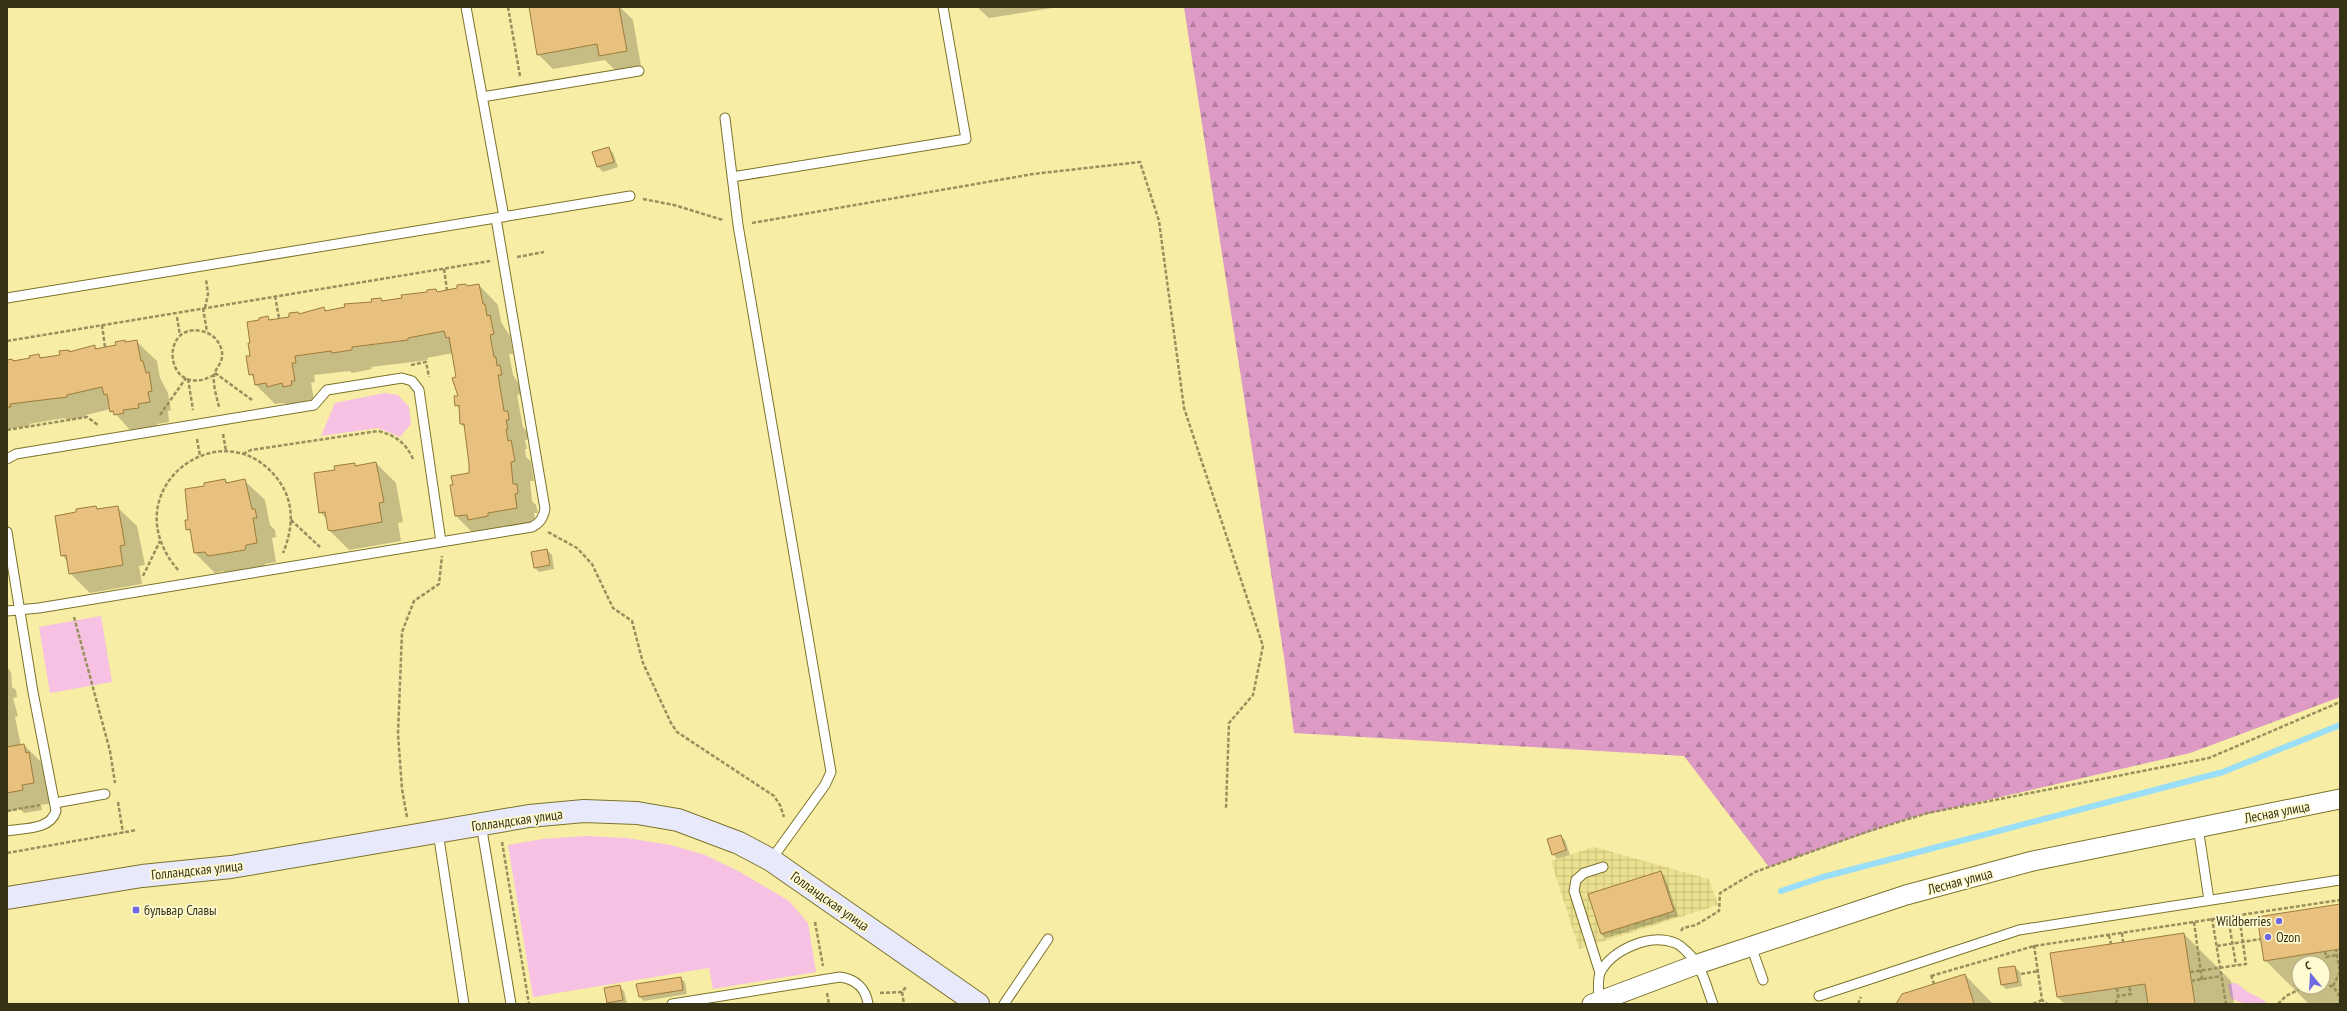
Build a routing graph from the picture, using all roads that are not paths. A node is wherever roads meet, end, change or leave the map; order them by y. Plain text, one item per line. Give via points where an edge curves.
1 (466, 7) edge
2 (943, 7) edge
3 (639, 71) dead end
4 (482, 97) junction
5 (725, 118) dead end
6 (732, 177) junction
7 (630, 196) road end
8 (500, 217) junction
9 (7, 298) edge
10 (7, 459) edge
11 (7, 532) edge
12 (441, 542) junction
13 (20, 610) junction
14 (7, 611) edge
15 (105, 794) dead end
16 (2340, 799) edge
17 (55, 802) junction
18 (481, 824) junction
19 (2198, 828) junction
20 (7, 831) edge
21 (438, 832) junction
22 (770, 860) junction
23 (1603, 867) dead end
24 (2340, 880) edge
25 (7, 898) edge
26 (2209, 900) junction
27 (1048, 939) dead end
28 (1751, 946) junction
29 (1698, 964) junction
30 (1600, 973) junction
31 (1763, 980) dead end
32 (1819, 996) dead end
33 (1596, 1002) edge
34 (464, 1004) edge
35 (511, 1004) edge
36 (672, 1004) edge
37 (868, 1004) edge
38 (978, 1004) edge
39 (1004, 1004) edge
40 (1713, 1004) edge

1 - 4 lane
2 - 6 lane via 966,139
3 - 4 lane
4 - 8 lane
5 - 6 lane
6 - 22 lane via 831,772 825,785
7 - 8 lane
8 - 9 lane
8 - 12 lane via 503,259 545,509 539,523 532,527
10 - 12 lane via 16,454 314,405 327,390 402,378 412,381 419,390
11 - 13 lane
12 - 13 lane
13 - 14 lane
13 - 17 lane
15 - 17 lane
16 - 19 street, Лесная улица
17 - 20 lane via 54,819 47,824
18 - 21 street, Голландская улица
18 - 22 street, Голландская улица via 584,811 638,813 678,820 739,843
18 - 35 lane
19 - 26 lane
19 - 28 street, Лесная улица via 2033,862 1906,895
21 - 25 street, Голландская улица via 231,867 142,876
21 - 34 lane
22 - 38 street, Голландская улица
23 - 30 lane via 1584,873 1576,880 1574,891
24 - 26 lane
26 - 32 lane via 2019,930
27 - 39 lane
28 - 29 street, Лесная улица
28 - 31 lane
29 - 30 lane via 1675,943 1659,941 1625,949 1611,957
29 - 33 street, Лесная улица
29 - 40 lane
30 - 33 lane
36 - 37 lane via 825,979 846,978 858,984

